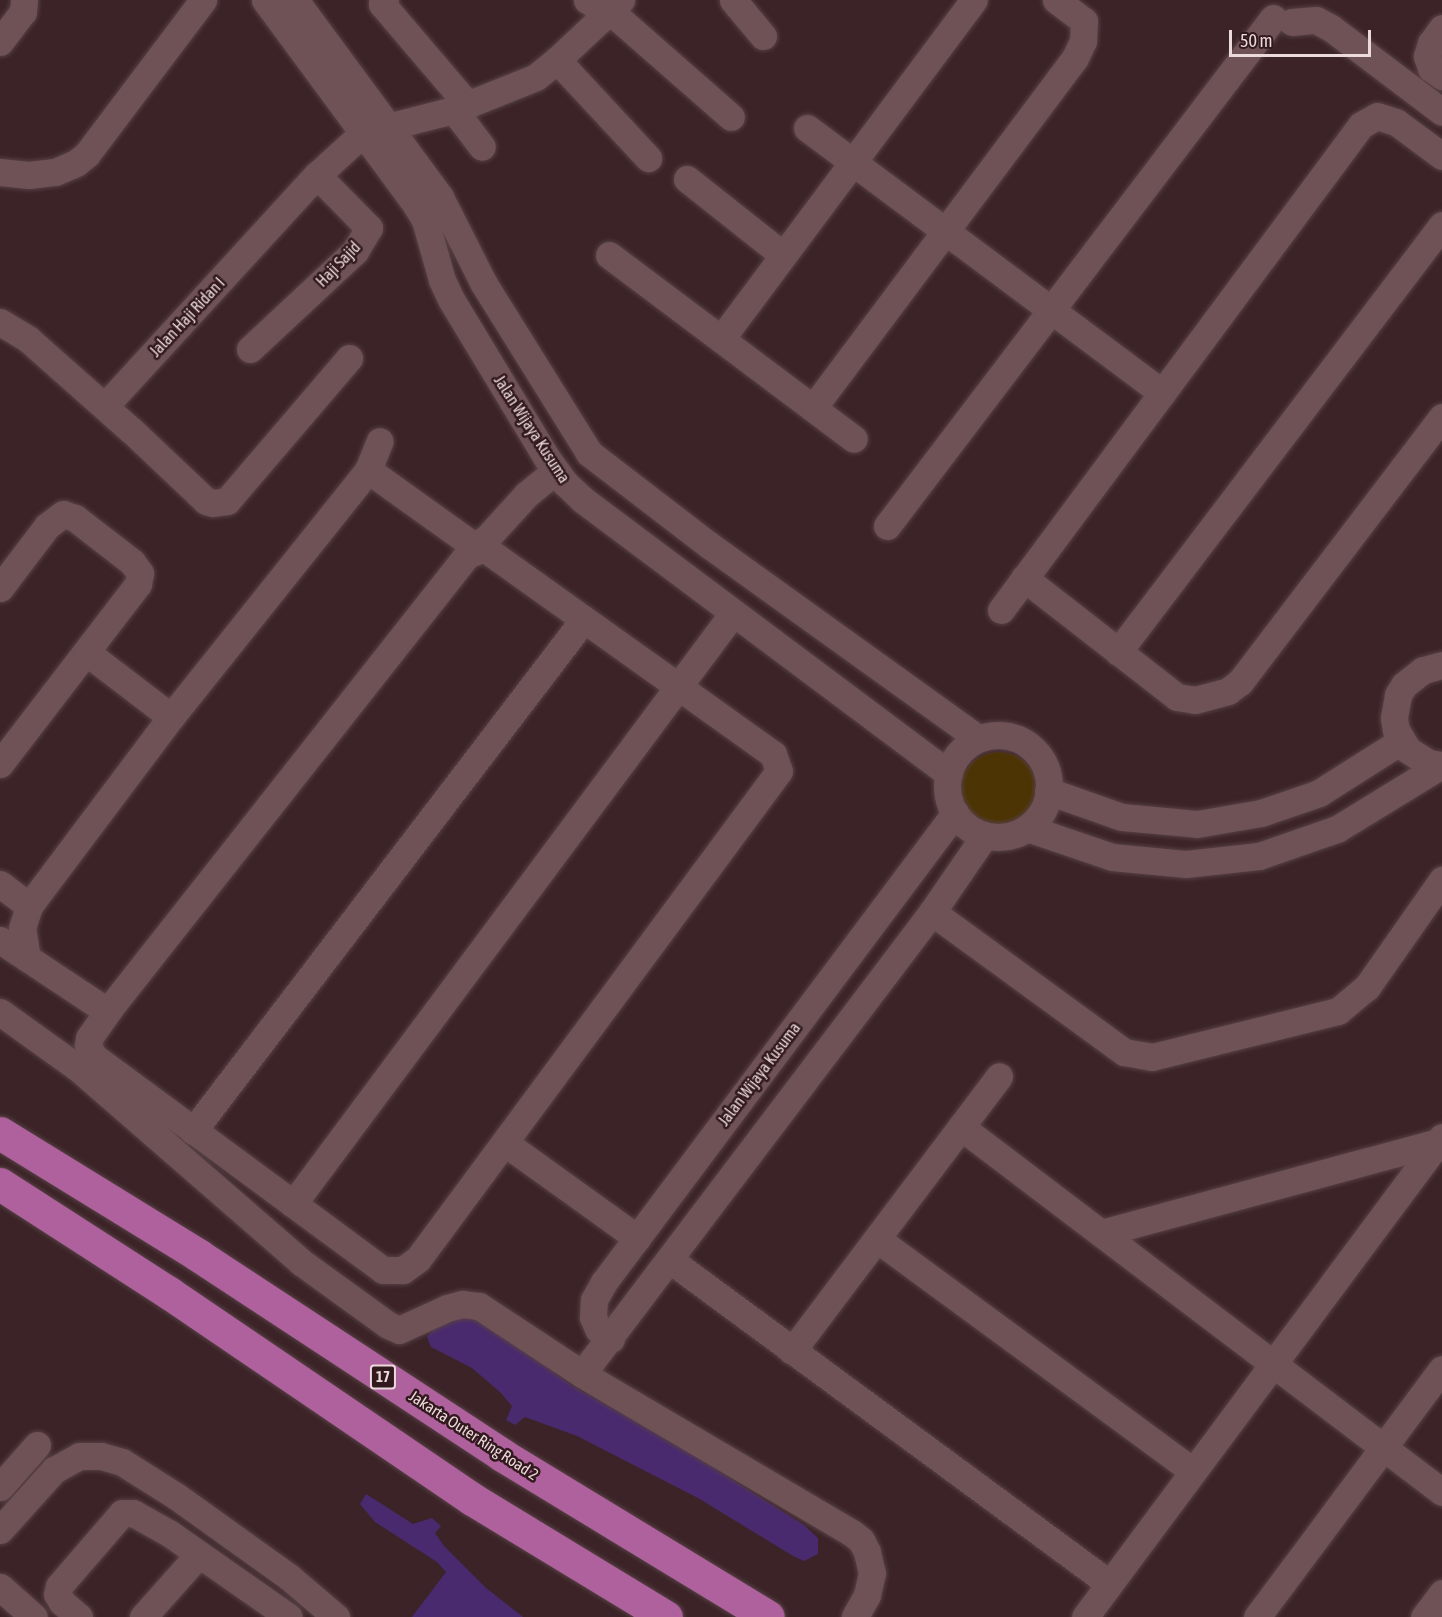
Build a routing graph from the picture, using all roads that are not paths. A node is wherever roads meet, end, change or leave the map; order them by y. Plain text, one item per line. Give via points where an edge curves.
1 (24, 0) edge
2 (203, 0) edge
3 (265, 0) edge
4 (295, 0) edge
5 (385, 0) edge
6 (733, 0) edge
7 (974, 0) edge
8 (1056, 0) edge
9 (1314, 0) edge
10 (605, 4) edge
11 (1276, 13) edge
12 (1331, 28) junction
13 (1442, 28) edge
14 (3, 33) edge
15 (764, 36) dead end
16 (557, 60) junction
17 (1442, 76) edge
18 (461, 108) junction
19 (1442, 112) edge
20 (731, 117) dead end
21 (807, 128) dead end
22 (375, 129) junction
23 (482, 147) dead end
24 (1442, 156) edge
25 (648, 158) dead end
26 (853, 162) junction
27 (0, 172) edge
28 (317, 175) junction
29 (687, 179) dead end
30 (1442, 225) edge
31 (946, 231) junction
32 (609, 255) dead end
33 (783, 255) junction
34 (1052, 310) junction
35 (0, 322) edge
36 (721, 339) junction
37 (250, 349) dead end
38 (349, 358) dead end
39 (1162, 393) junction
40 (105, 406) junction
41 (813, 408) junction
42 (1442, 417) edge
43 (854, 439) dead end
44 (380, 441) dead end
45 (368, 470) junction
46 (555, 471) junction
47 (680, 523) junction
48 (887, 526) dead end
49 (709, 545) junction
50 (655, 555) junction
51 (684, 576) junction
52 (1024, 578) junction
53 (0, 588) edge
54 (1001, 610) dead end
55 (733, 613) junction
56 (584, 619) junction
57 (86, 652) junction
58 (1119, 652) junction
59 (1442, 665) edge
60 (678, 687) junction
61 (171, 717) junction
62 (979, 739) junction
63 (1401, 741) junction
64 (0, 764) edge
65 (1441, 766) edge
66 (949, 774) junction
67 (1048, 792) junction
68 (955, 813) junction
69 (1027, 828) junction
70 (985, 835) junction
71 (1442, 880) edge
72 (0, 884) edge
73 (29, 906) junction
74 (932, 912) junction
75 (0, 940) edge
76 (27, 958) junction
77 (107, 1011) junction
78 (0, 1012) edge
79 (999, 1076) dead end
80 (961, 1127) junction
81 (193, 1131) junction
82 (0, 1133) edge
83 (1440, 1139) edge
84 (505, 1143) junction
85 (0, 1184) edge
86 (293, 1204) junction
87 (1101, 1233) junction
88 (637, 1238) junction
89 (877, 1239) junction
90 (670, 1260) junction
91 (611, 1339) junction
92 (792, 1351) junction
93 (1273, 1364) junction
94 (1442, 1369) edge
95 (582, 1374) junction
96 (37, 1445) dead end
97 (1383, 1448) junction
98 (1193, 1471) junction
99 (0, 1487) edge
100 (1442, 1492) edge
101 (0, 1530) edge
102 (199, 1554) junction
103 (1110, 1584) junction
104 (0, 1587) edge
105 (1442, 1593) edge
106 (270, 1612) edge
107 (34, 1617) edge
108 (79, 1617) edge
109 (143, 1617) edge
110 (336, 1617) edge
111 (666, 1617) edge
112 (768, 1617) edge
113 (855, 1617) edge
114 (1085, 1617) edge
115 (1257, 1617) edge
116 (1424, 1617) edge

1 - 14 street via 23,12
2 - 27 street via 87,154 55,172
3 - 22 street, Jalan Wijaya Kusuma
4 - 22 street, Jalan Wijaya Kusuma
5 - 18 street via 382,4
6 - 15 street
7 - 26 street
8 - 31 street via 1084,21 1083,41 1075,58
9 - 11 street via 1304,16
9 - 12 street via 1319,15
10 - 16 street
10 - 20 street
11 - 12 street via 1316,20
11 - 34 street
12 - 19 street
13 - 17 street via 1427,56 1431,68
16 - 18 street via 536,77
16 - 25 street
18 - 22 street
18 - 23 street
21 - 26 street
22 - 28 street, Jalan Haji Ridan I
22 - 46 street, Jalan Wijaya Kusuma via 424,220 452,301
22 - 47 street, Jalan Wijaya Kusuma via 440,197 484,284 582,443 597,460
24 - 39 street via 1396,122 1377,116 1361,125
26 - 31 street
26 - 33 street
28 - 37 street, Haji Sajid via 369,228 355,251
28 - 40 street, Jalan Haji Ridan I
29 - 33 street
30 - 58 street
31 - 34 street
31 - 41 street
32 - 36 street
33 - 36 street
34 - 39 street
34 - 48 street
35 - 40 street via 28,339
36 - 41 street
38 - 40 street via 227,501 218,504 206,501
39 - 52 street
41 - 43 street
42 - 58 street via 1240,682 1228,691 1195,700 1177,697
44 - 45 street
45 - 46 street via 475,544 485,540 527,494
45 - 61 street
46 - 50 street, Jalan Wijaya Kusuma via 583,500
47 - 49 street, Jalan Wijaya Kusuma
47 - 50 street via 679,545 668,553
49 - 51 street via 689,551 683,562
49 - 62 street, Jalan Wijaya Kusuma
50 - 51 street, Jalan Wijaya Kusuma
51 - 55 street, Jalan Wijaya Kusuma
52 - 54 street
52 - 58 street
53 - 57 street via 54,519 63,514 75,518 132,562 140,573 138,584
55 - 60 street
55 - 66 street, Jalan Wijaya Kusuma
56 - 60 street
56 - 77 street via 489,550 478,548 467,555
56 - 81 street
57 - 61 street
57 - 64 street
59 - 63 street via 1413,676 1398,695 1394,718
60 - 84 street via 773,754 779,771
60 - 86 street
61 - 73 street
62 - 66 street via 957,756
62 - 67 street via 1008,736 1028,746 1043,762
63 - 65 street via 1418,758
63 - 67 street via 1319,793 1261,813 1197,824 1122,817
65 - 69 street via 1337,829 1258,856 1186,864 1112,857
66 - 68 street via 948,794
67 - 69 street via 1041,812
68 - 70 street via 968,827
68 - 88 street, Jalan Wijaya Kusuma
69 - 70 street via 1007,836
70 - 74 street
71 - 74 street via 1367,987 1338,1011 1152,1057 1124,1052
72 - 73 street
73 - 76 street via 22,928
74 - 90 street
75 - 76 street
76 - 77 street
77 - 81 street via 89,1038 88,1046 94,1057
78 - 95 street via 78,1068 301,1262 388,1325 399,1330 447,1308 462,1304 478,1306
79 - 80 street
80 - 87 street
80 - 89 street
81 - 86 street
82 - 112 highway, Jakarta Outer Ring Road 2 / 17 via 198,1255 502,1455
83 - 87 street
83 - 93 street
84 - 86 street via 418,1259 403,1270 383,1270
84 - 88 street
85 - 111 highway via 169,1293 472,1499
87 - 93 street
88 - 91 street, Jalan Wijaya Kusuma via 594,1300 594,1323
89 - 92 street
89 - 98 street
90 - 91 street
90 - 92 street
91 - 95 street
92 - 103 street
93 - 97 street
93 - 98 street
94 - 97 street
95 - 113 street via 861,1540 872,1573 867,1595
96 - 99 street
97 - 100 street
97 - 115 street
98 - 103 street
101 - 110 street via 54,1470 79,1456 101,1456 122,1462 176,1496 289,1577
102 - 106 street
102 - 108 street via 133,1513 122,1513 59,1586 57,1594
102 - 109 street
103 - 114 street
104 - 107 street
105 - 116 street

